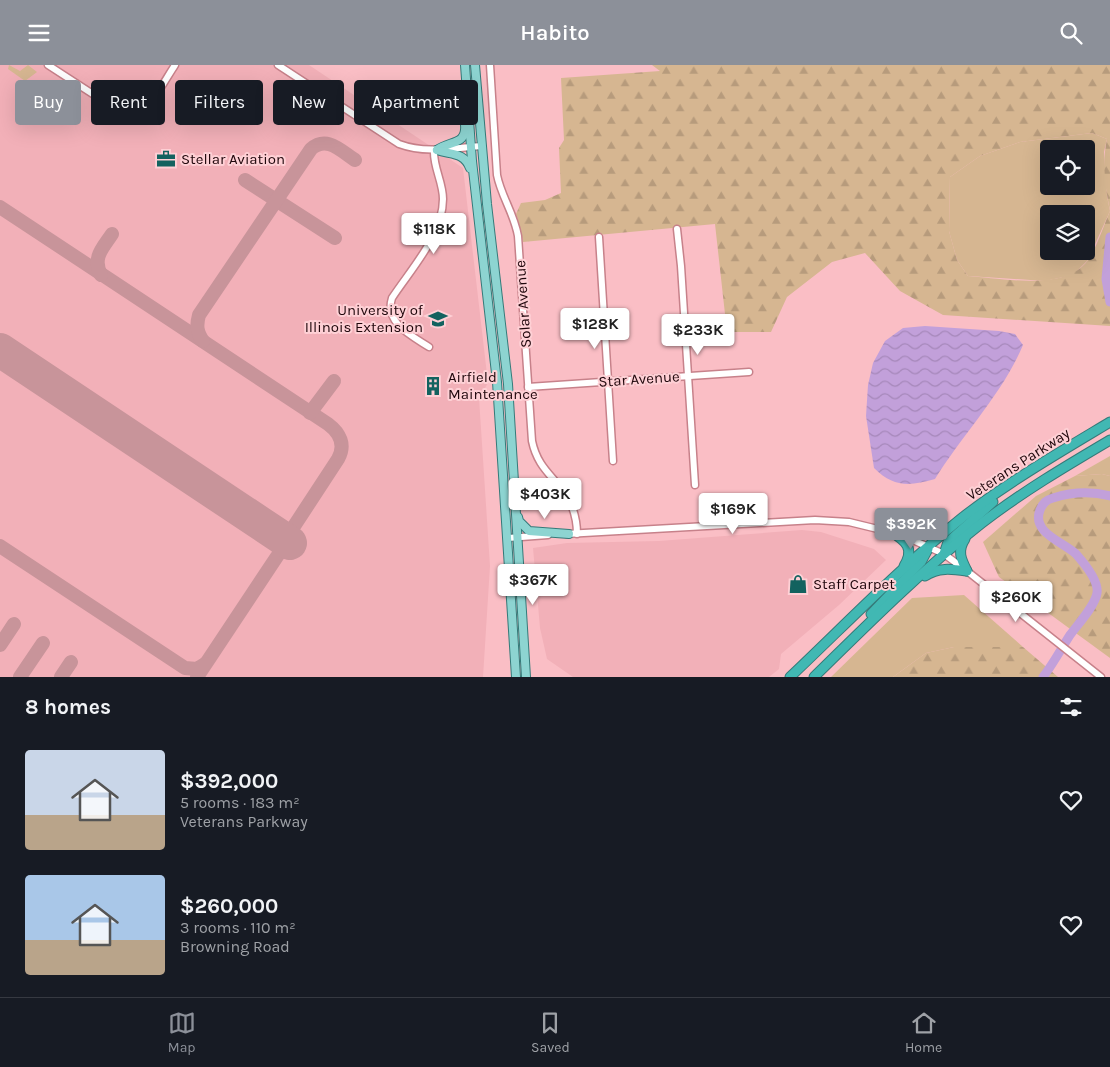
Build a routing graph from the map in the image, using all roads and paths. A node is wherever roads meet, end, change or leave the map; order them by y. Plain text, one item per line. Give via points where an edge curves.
1 (48, 65) edge
2 (174, 65) edge
3 (278, 65) edge
4 (465, 65) edge
5 (475, 65) edge
6 (490, 65) edge
7 (482, 146) junction
8 (471, 147) junction
9 (436, 150) junction
10 (474, 177) junction
11 (677, 229) dead end
12 (599, 237) dead end
13 (429, 347) dead end
14 (749, 372) dead end
15 (688, 375) junction
16 (608, 381) junction
17 (528, 387) junction
18 (1110, 422) edge
19 (1110, 440) edge
20 (1048, 458) junction
21 (613, 461) dead end
22 (695, 485) dead end
23 (990, 498) junction
24 (516, 513) junction
25 (890, 531) junction
26 (577, 533) junction
27 (569, 534) junction
28 (901, 535) junction
29 (966, 535) junction
30 (507, 537) junction
31 (518, 537) junction
32 (928, 546) junction
33 (944, 554) junction
34 (902, 569) junction
35 (968, 571) junction
36 (887, 606) junction
37 (851, 641) junction
38 (516, 677) edge
39 (526, 677) edge
40 (790, 677) edge
41 (814, 677) edge
42 (1101, 677) edge

1 - 2 street via 131,116 146,108
3 - 9 street via 395,142 413,149
4 - 8 main road
4 - 9 main road via 462,81 465,133 456,142
5 - 7 main road
6 - 17 street, Solar Avenue via 497,175 518,236
7 - 8 street
7 - 24 main road via 507,374
8 - 9 street
8 - 10 main road
9 - 10 main road via 464,157
9 - 13 street via 434,161 443,197 440,222 390,305 397,324
10 - 30 main road via 497,382
11 - 15 street
12 - 16 street
14 - 15 street, Star Avenue
15 - 16 street, Star Avenue
15 - 22 street
16 - 17 street, Star Avenue
16 - 21 street
17 - 26 street, Solar Avenue via 535,452 543,469 569,501
18 - 20 highway, Veterans Parkway
19 - 29 highway, Veterans Parkway via 1024,493
20 - 23 highway, Veterans Parkway
20 - 33 highway via 958,532 948,542
23 - 28 highway via 979,500 937,532
23 - 32 highway, Veterans Parkway
24 - 27 main road via 529,531
24 - 31 main road
25 - 26 street via 815,520
25 - 28 street
25 - 34 highway via 905,541 908,548 908,558
26 - 27 street
27 - 31 street
28 - 32 street
29 - 33 highway, Veterans Parkway
29 - 35 highway via 960,551
30 - 31 street
30 - 38 main road
31 - 39 main road
32 - 33 street
32 - 34 highway, Veterans Parkway
32 - 37 highway via 921,561 870,615
33 - 35 street
33 - 36 highway, Veterans Parkway
34 - 40 highway, Veterans Parkway
35 - 36 highway via 947,569 930,572 896,603
35 - 42 street
36 - 37 highway, Veterans Parkway
37 - 41 highway, Veterans Parkway

